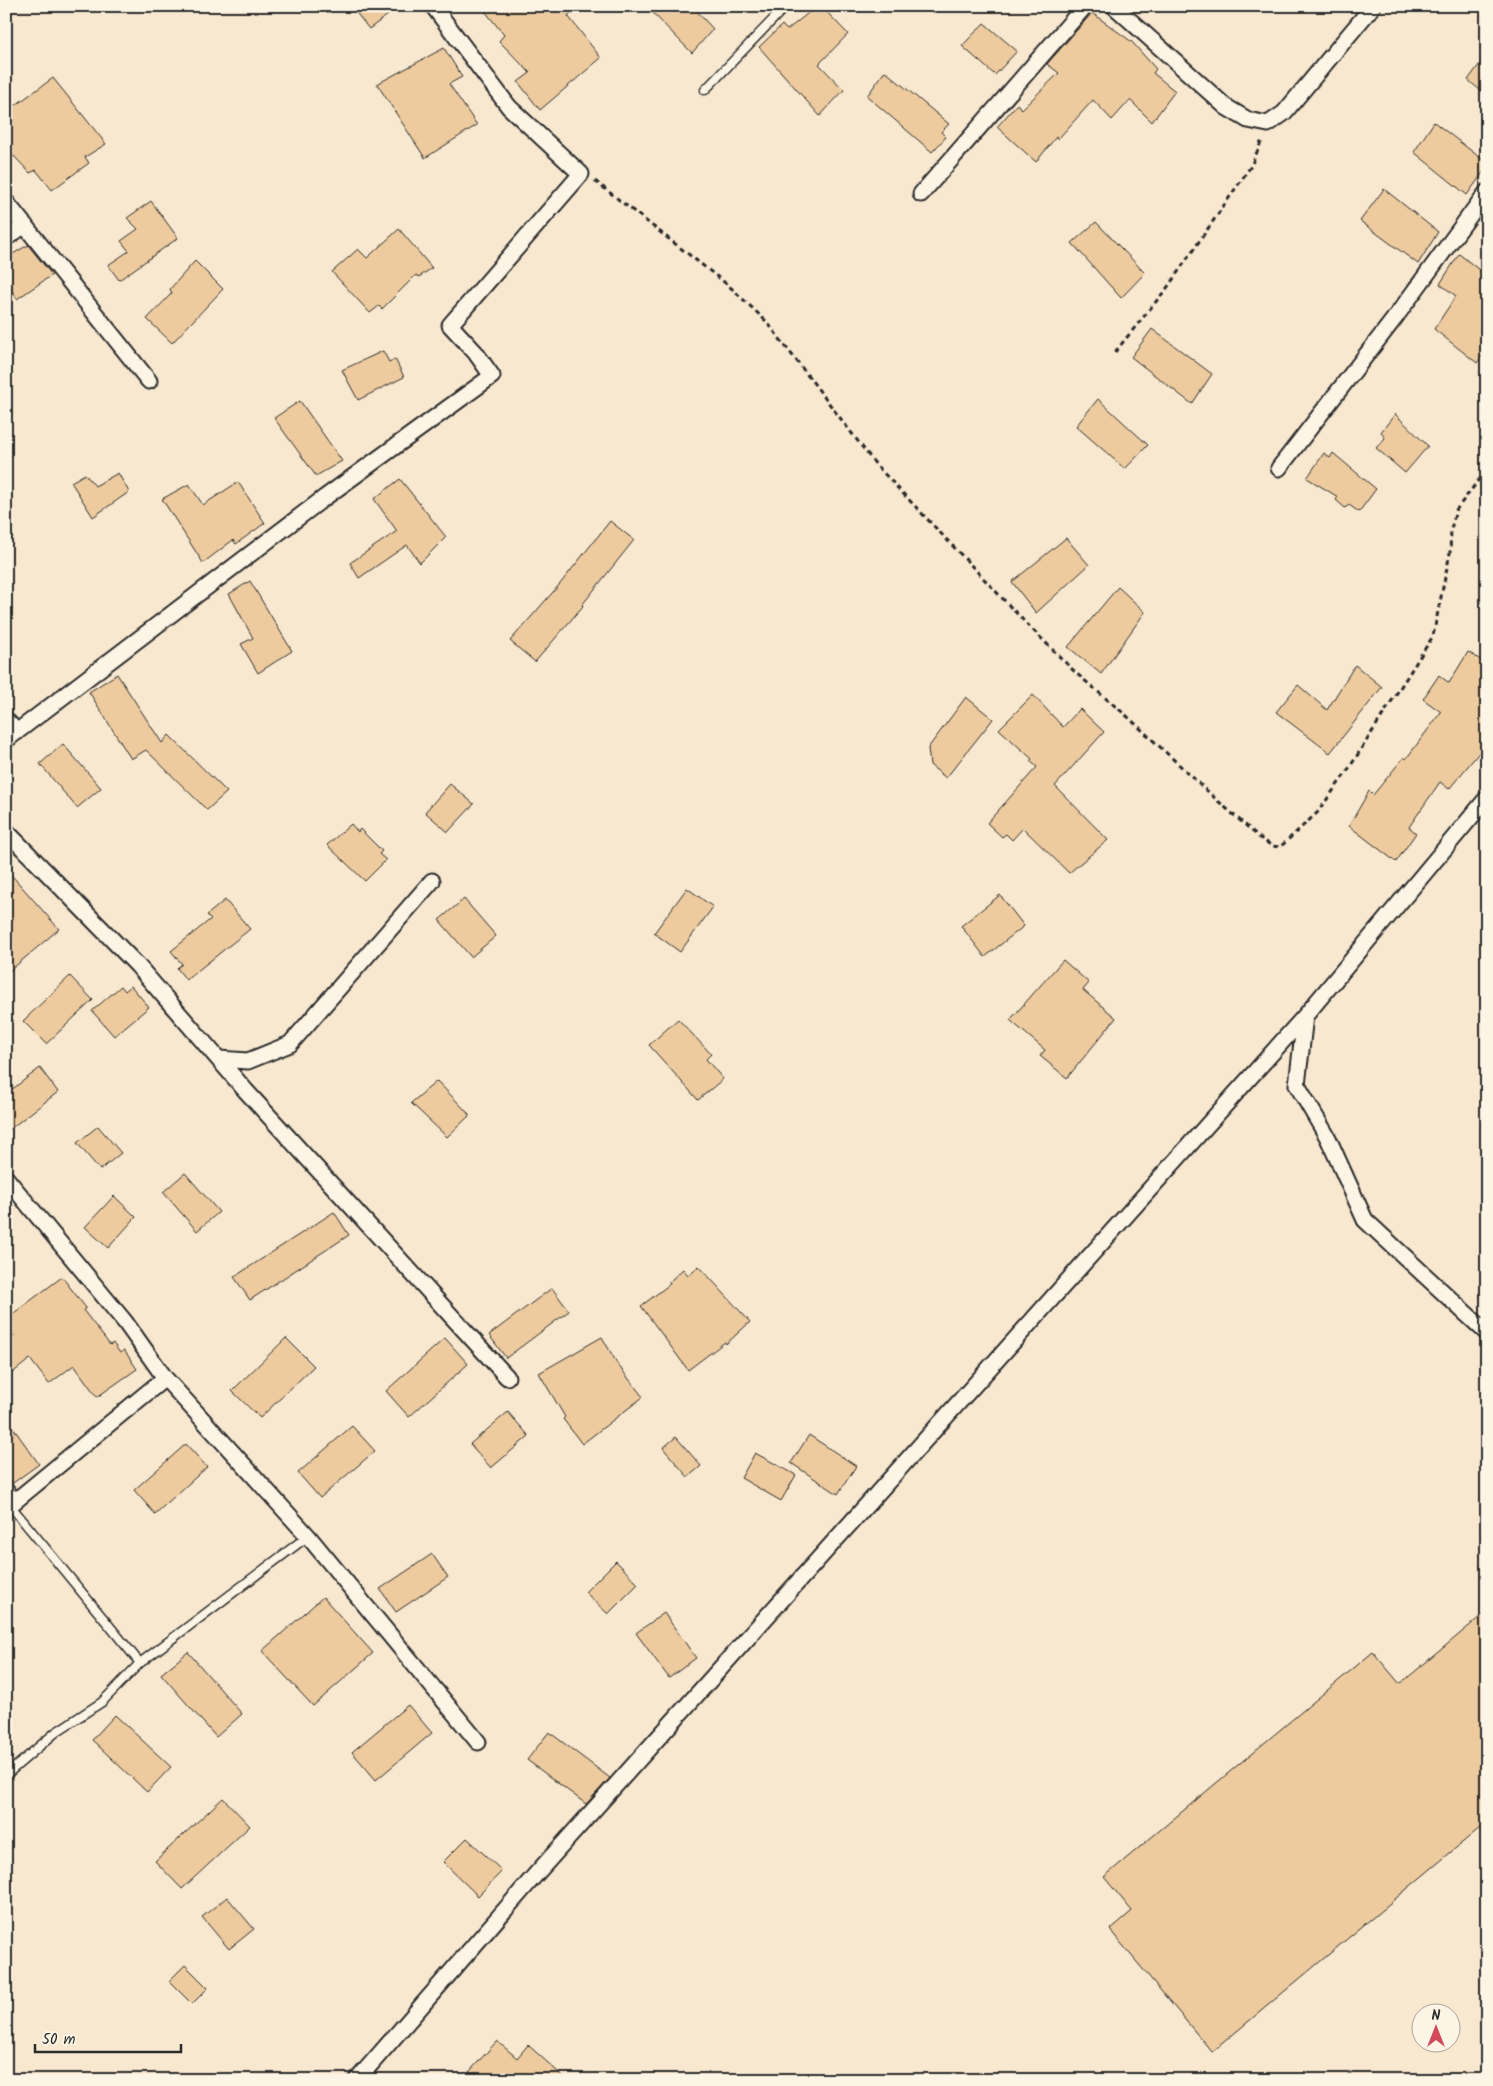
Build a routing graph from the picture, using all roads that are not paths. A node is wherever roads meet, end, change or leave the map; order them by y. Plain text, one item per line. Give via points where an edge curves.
1 (433, 6) edge
2 (786, 6) edge
3 (1085, 6) edge
4 (1114, 6) edge
5 (1373, 6) edge
6 (705, 90) dead end
7 (1487, 192) edge
8 (921, 194) dead end
9 (6, 202) edge
10 (25, 225) junction
11 (6, 238) edge
12 (149, 381) dead end
13 (1279, 468) dead end
14 (6, 720) edge
15 (11, 736) edge
16 (1487, 798) edge
17 (6, 831) edge
18 (432, 882) dead end
19 (1305, 1016) junction
20 (219, 1059) junction
21 (6, 1178) edge
22 (1487, 1333) edge
23 (507, 1377) dead end
24 (165, 1378) junction
25 (9, 1501) edge
26 (308, 1536) junction
27 (140, 1663) junction
28 (478, 1742) dead end
29 (6, 1776) edge
30 (357, 2080) edge

1 - 15 street via 509,107 581,174 450,326 492,376 324,498
2 - 6 lane
3 - 8 street
4 - 5 street via 1226,107 1248,120 1268,124 1284,113
7 - 13 street
9 - 10 street
10 - 11 street
10 - 12 street
14 - 15 street
16 - 19 street
17 - 20 street via 137,965
18 - 20 street via 290,1044 248,1061
19 - 22 street via 1296,1085 1328,1138 1365,1220
19 - 30 street via 551,1858
20 - 23 street
21 - 24 street via 125,1322
24 - 25 street
24 - 26 street
25 - 27 lane
26 - 27 lane
26 - 28 street
27 - 29 lane via 102,1702 56,1732

